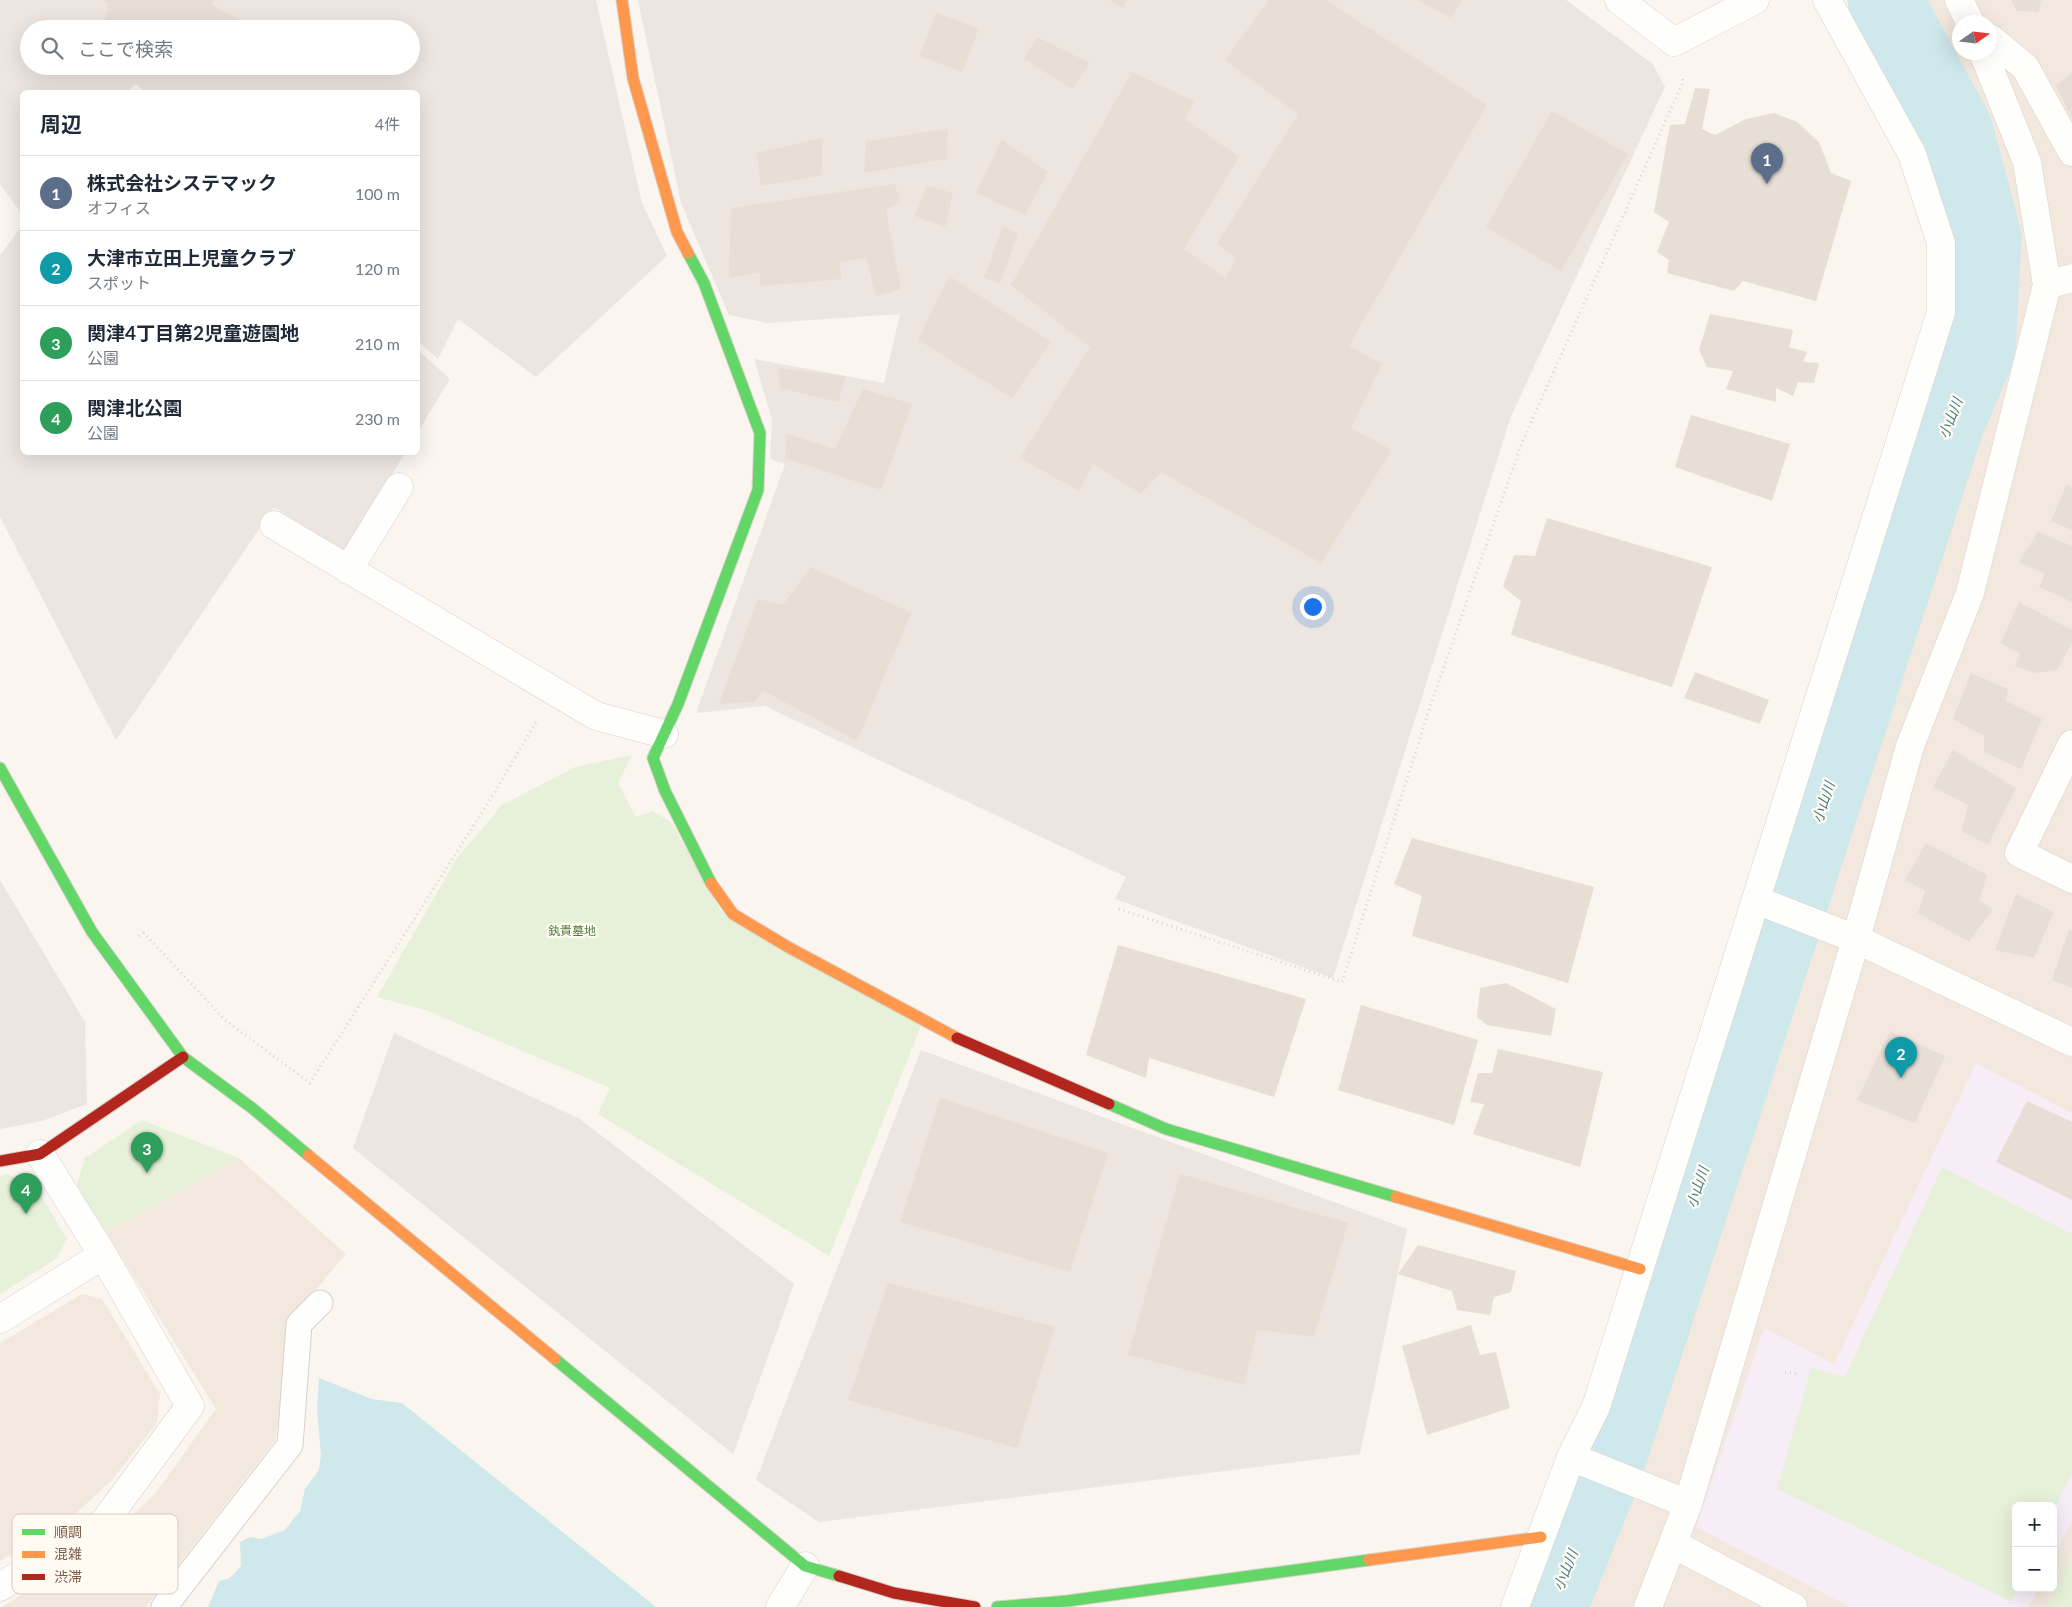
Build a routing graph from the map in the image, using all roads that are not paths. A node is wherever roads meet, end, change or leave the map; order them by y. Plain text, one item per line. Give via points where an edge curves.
1 (622, 0) edge
2 (1618, 0) edge
3 (1755, 0) edge
4 (1828, 0) edge
5 (1959, 0) edge
6 (1966, 15) edge
7 (1997, 44) edge
8 (1985, 60) edge
9 (2072, 152) edge
10 (2059, 282) edge
11 (399, 487) dead end
12 (274, 526) dead end
13 (348, 570) junction
14 (664, 734) junction
15 (2072, 744) edge
16 (0, 768) edge
17 (2072, 879) edge
18 (1756, 900) junction
19 (1856, 939) junction
20 (2072, 1042) edge
21 (183, 1057) junction
22 (40, 1154) junction
23 (0, 1161) edge
24 (103, 1255) junction
25 (1640, 1269) junction
26 (320, 1303) dead end
27 (0, 1319) edge
28 (1571, 1457) junction
29 (1688, 1504) junction
30 (110, 1514) edge
31 (1541, 1537) junction
32 (1673, 1544) junction
33 (805, 1566) junction
34 (12, 1580) edge
35 (0, 1587) edge
36 (178, 1589) edge
37 (174, 1594) edge
38 (164, 1607) edge
39 (780, 1607) edge
40 (975, 1607) edge
41 (997, 1607) edge
42 (1515, 1607) edge
43 (1648, 1607) edge
44 (1793, 1607) edge

1 - 14 street via 633,78 677,232 704,283 760,433 758,490
2 - 3 street via 1674,42
4 - 18 street via 1912,154 1941,243 1941,312
5 - 6 street
7 - 9 street via 2025,67
8 - 10 street via 2027,162
10 - 19 street via 1970,594 1910,746
11 - 13 street
12 - 13 street
13 - 14 street via 596,716
14 - 25 street via 653,758 665,791 707,876 733,914 941,1031 1166,1129
15 - 17 street via 2019,853
16 - 21 street via 92,932
18 - 19 street
18 - 25 street
19 - 20 street
19 - 29 street
21 - 22 street
21 - 33 street via 252,1108
22 - 23 street
22 - 24 street
24 - 27 street
24 - 30 street via 190,1406
25 - 28 street via 1596,1407
26 - 36 lane via 298,1324 290,1445
28 - 29 street
28 - 31 street
29 - 32 street
31 - 41 street via 1067,1601
31 - 42 street
32 - 43 street
32 - 44 street
33 - 39 street
33 - 40 street via 894,1593
34 - 35 street
37 - 38 lane

